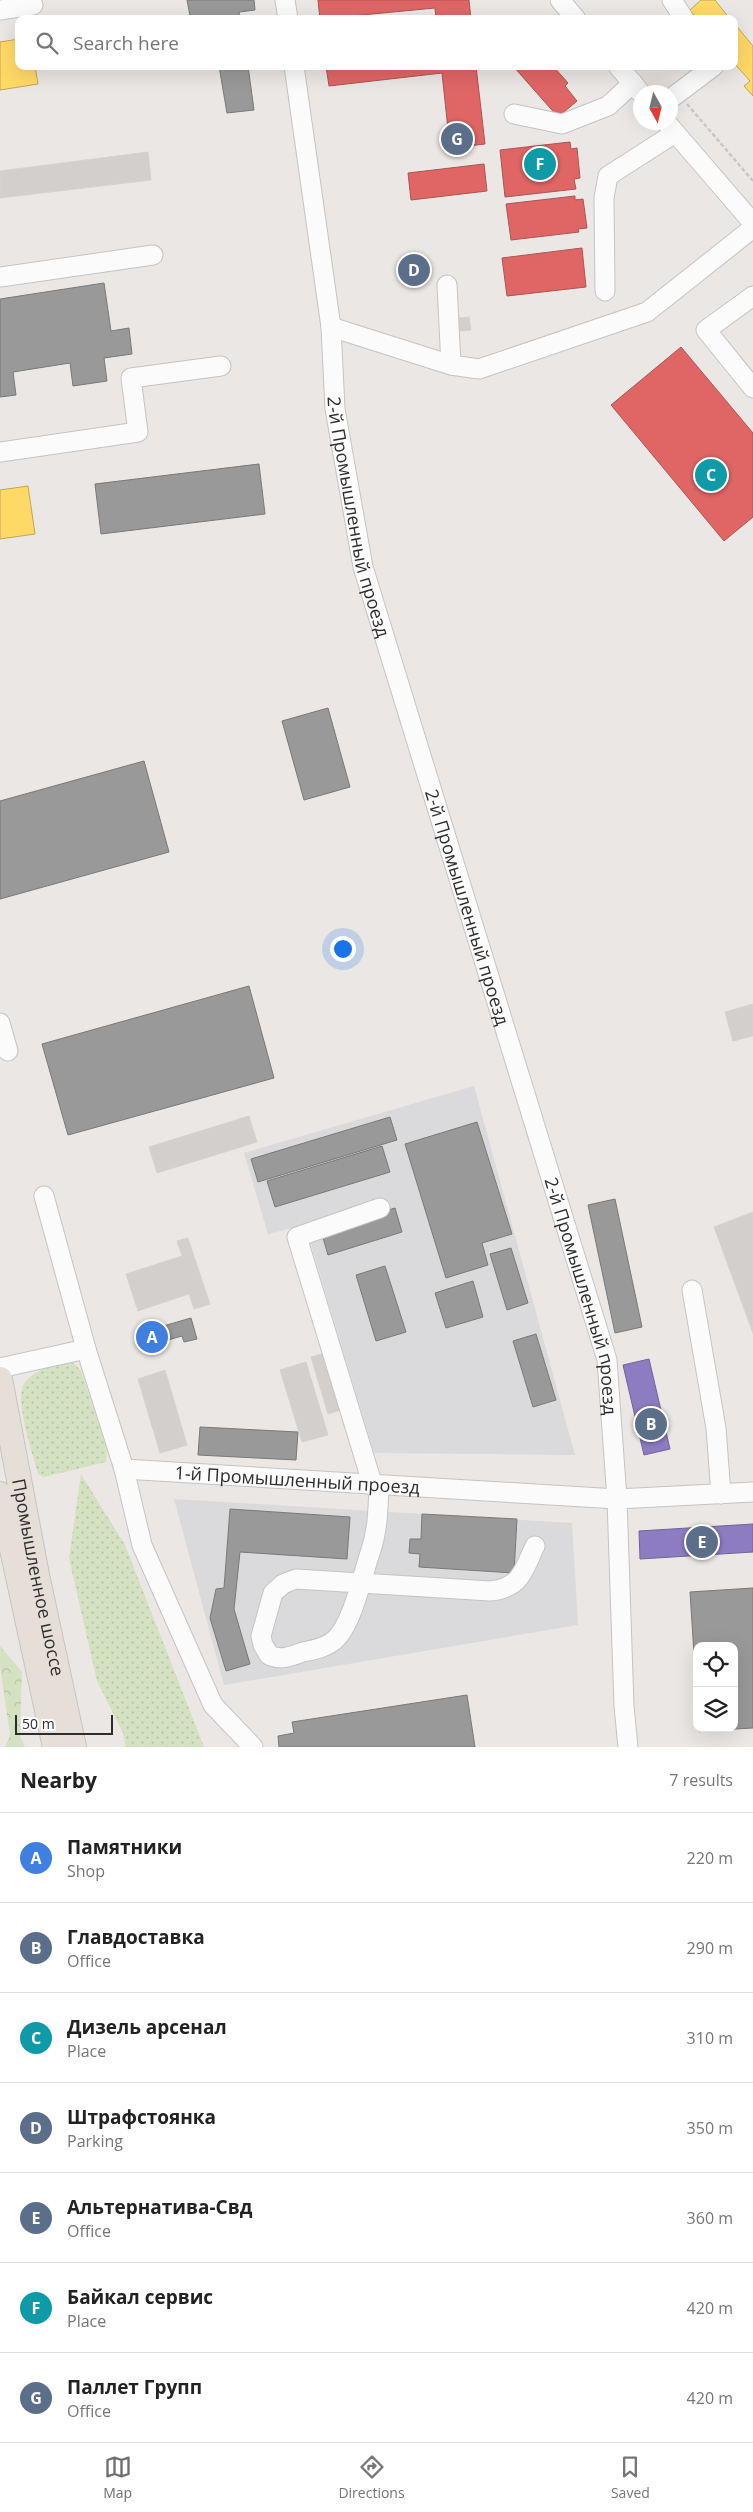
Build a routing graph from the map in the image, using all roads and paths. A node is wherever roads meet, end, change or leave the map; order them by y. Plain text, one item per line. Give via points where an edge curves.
1 (285, 0) edge
2 (560, 0) edge
3 (672, 0) edge
4 (33, 5) dead end
5 (0, 10) edge
6 (287, 15) edge
7 (573, 15) edge
8 (681, 15) edge
9 (295, 70) edge
10 (621, 70) edge
11 (709, 70) edge
12 (634, 85) edge
13 (633, 90) edge
14 (678, 93) edge
15 (678, 100) edge
16 (514, 114) dead end
17 (668, 130) edge
18 (673, 130) edge
19 (753, 181) edge
20 (753, 222) edge
21 (753, 228) edge
22 (153, 255) dead end
23 (0, 277) edge
24 (447, 285) dead end
25 (605, 291) dead end
26 (753, 296) edge
27 (331, 327) junction
28 (451, 365) junction
29 (221, 366) dead end
30 (753, 388) edge
31 (0, 452) edge
32 (0, 1023) edge
33 (8, 1051) dead end
34 (44, 1196) dead end
35 (380, 1208) dead end
36 (692, 1290) dead end
37 (86, 1349) junction
38 (0, 1368) edge
39 (0, 1379) edge
40 (124, 1469) junction
41 (376, 1486) junction
42 (753, 1492) edge
43 (0, 1494) edge
44 (721, 1494) junction
45 (618, 1499) junction
46 (535, 1546) dead end
47 (360, 1583) junction
48 (55, 1747) edge
49 (74, 1747) edge
50 (253, 1747) edge
51 (628, 1747) edge

1 - 6 street
2 - 7 street
3 - 8 street
4 - 5 street
9 - 27 street, 2-й Промышленный проезд
10 - 12 street
11 - 14 street
13 - 16 street via 608,106 562,124
15 - 19 path
17 - 25 street via 608,176 604,198
18 - 20 street
21 - 28 street via 648,312 479,370
22 - 23 street
24 - 28 street
26 - 30 street via 706,330
27 - 28 street
27 - 45 street, 2-й Промышленный проезд via 335,408 363,567 606,1360
29 - 31 street via 131,378 138,432
32 - 33 street
34 - 37 street
35 - 41 street via 297,1237
36 - 44 street via 716,1428
37 - 38 street
37 - 40 street
39 - 49 main road, Промышленное шоссе
40 - 41 street, 1-й Промышленный проезд
40 - 50 street via 142,1545 213,1705
41 - 45 street, 1-й Промышленный проезд
41 - 47 street via 375,1536
42 - 44 street, 1-й Промышленный проезд
43 - 48 main road, Промышленное шоссе
44 - 45 street, 1-й Промышленный проезд
45 - 51 street, 2-й Промышленный проезд
46 - 47 street via 520,1578 501,1590
47 - 47 street via 296,1579 278,1587 273,1593 262,1632 263,1645 269,1655 282,1658 332,1642 346,1624

